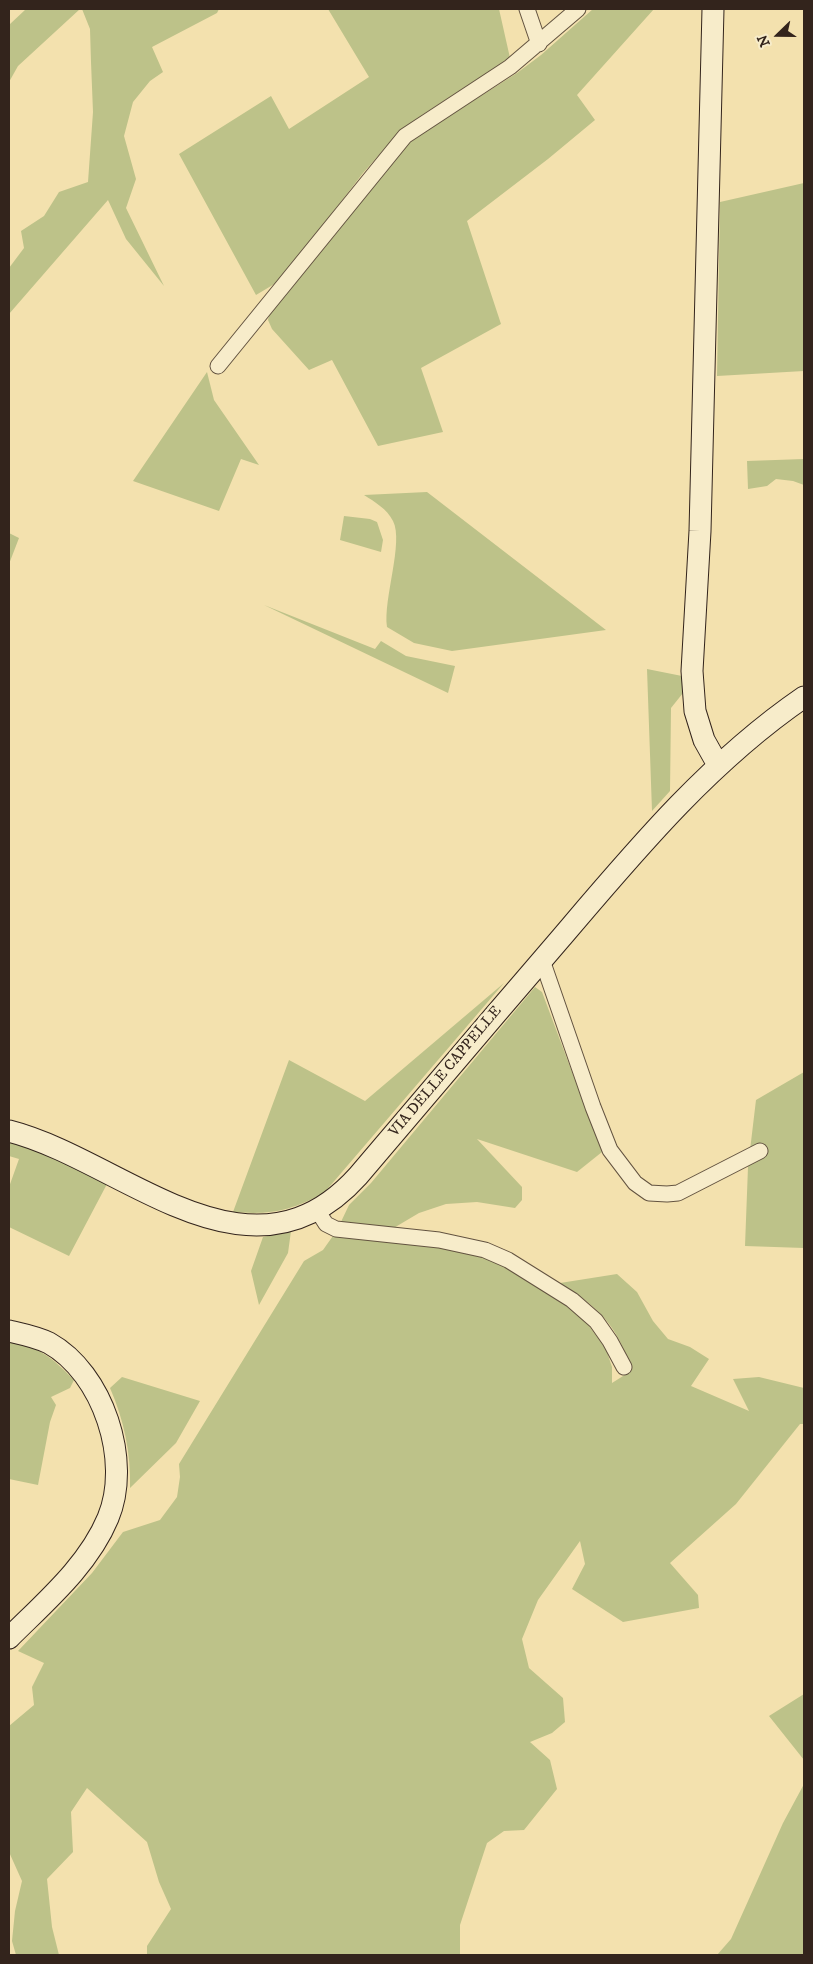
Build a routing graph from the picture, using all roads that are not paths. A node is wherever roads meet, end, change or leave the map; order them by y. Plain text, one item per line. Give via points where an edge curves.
1 (527, 9) edge
2 (578, 9) edge
3 (713, 9) edge
4 (539, 44) junction
5 (218, 366) dead end
6 (804, 697) edge
7 (718, 766) junction
8 (542, 960) junction
9 (9, 1131) edge
10 (760, 1151) dead end
11 (317, 1210) junction
12 (9, 1331) edge
13 (624, 1367) dead end
14 (9, 1638) edge

1 - 4 street
2 - 4 street
3 - 7 main road via 700,531 692,671 695,711 704,740
4 - 5 street via 510,67 405,136
6 - 7 main road, VIA DELLE CAPPELLE
7 - 8 main road, VIA DELLE CAPPELLE via 653,832
8 - 10 street via 610,1150 635,1183 649,1192 678,1193
8 - 11 main road, VIA DELLE CAPPELLE via 348,1188
9 - 11 main road, VIA DELLE CAPPELLE via 50,1146 187,1211 217,1221 262,1225
11 - 13 street via 326,1224 336,1229 439,1240 485,1250 508,1260 565,1295 596,1321
12 - 14 main road via 49,1343 81,1372 106,1413 116,1467 114,1502 96,1541 72,1573

